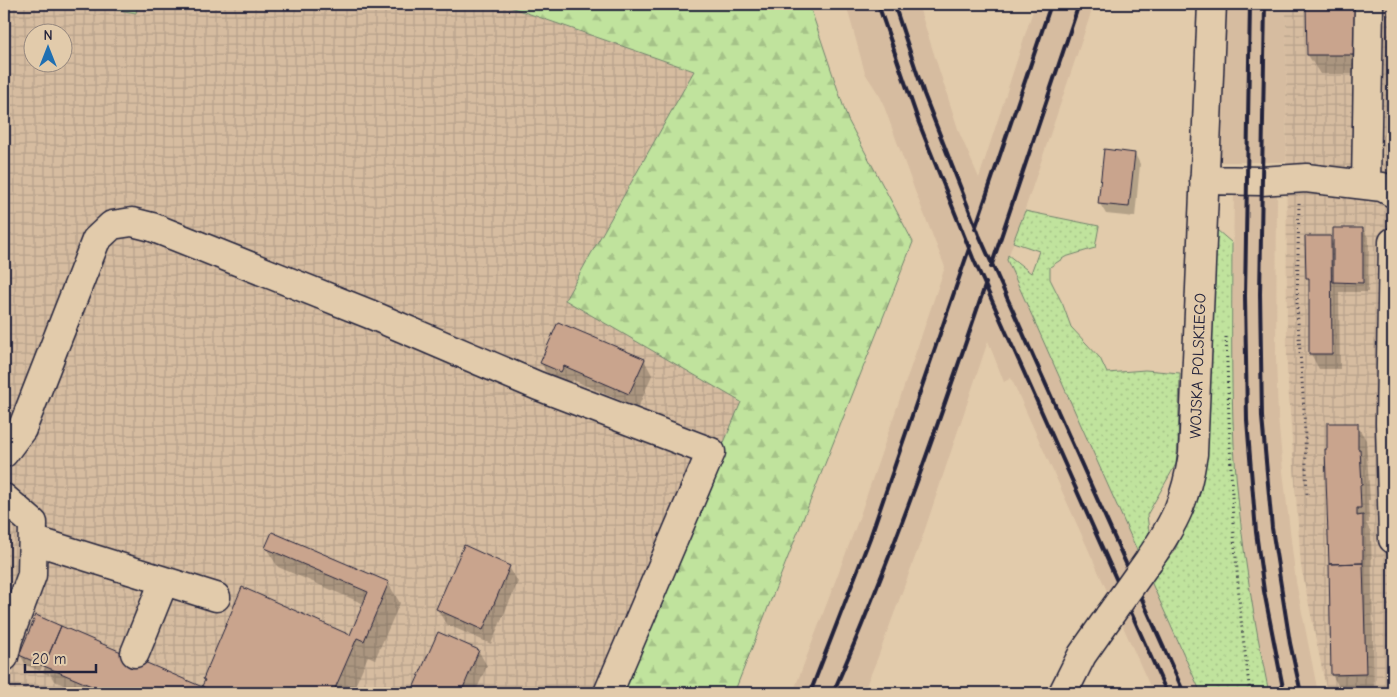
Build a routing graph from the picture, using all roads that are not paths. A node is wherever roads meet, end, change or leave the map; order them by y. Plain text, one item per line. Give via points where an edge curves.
1 (1212, 4) edge
2 (1369, 4) edge
3 (1204, 180) junction
4 (1366, 185) junction
5 (1393, 193) edge
6 (1393, 242) edge
7 (4, 453) edge
8 (4, 498) edge
9 (1393, 539) edge
10 (32, 540) junction
11 (164, 581) junction
12 (216, 597) dead end
13 (135, 653) dead end
14 (4, 657) edge
15 (608, 693) edge
16 (1064, 693) edge

1 - 3 street, WOJSKA POLSKIEGO
2 - 4 street
3 - 4 street via 1300,179
3 - 16 street, WOJSKA POLSKIEGO, bridge via 1193,454 1189,478 1175,520 1082,656
4 - 5 street via 1382,187
6 - 9 street via 1390,423
7 - 15 street via 22,429 96,240 112,225 132,222 152,227 538,386 711,452
8 - 10 street via 33,523
10 - 11 street
10 - 14 street via 32,575
11 - 12 street
11 - 13 street

